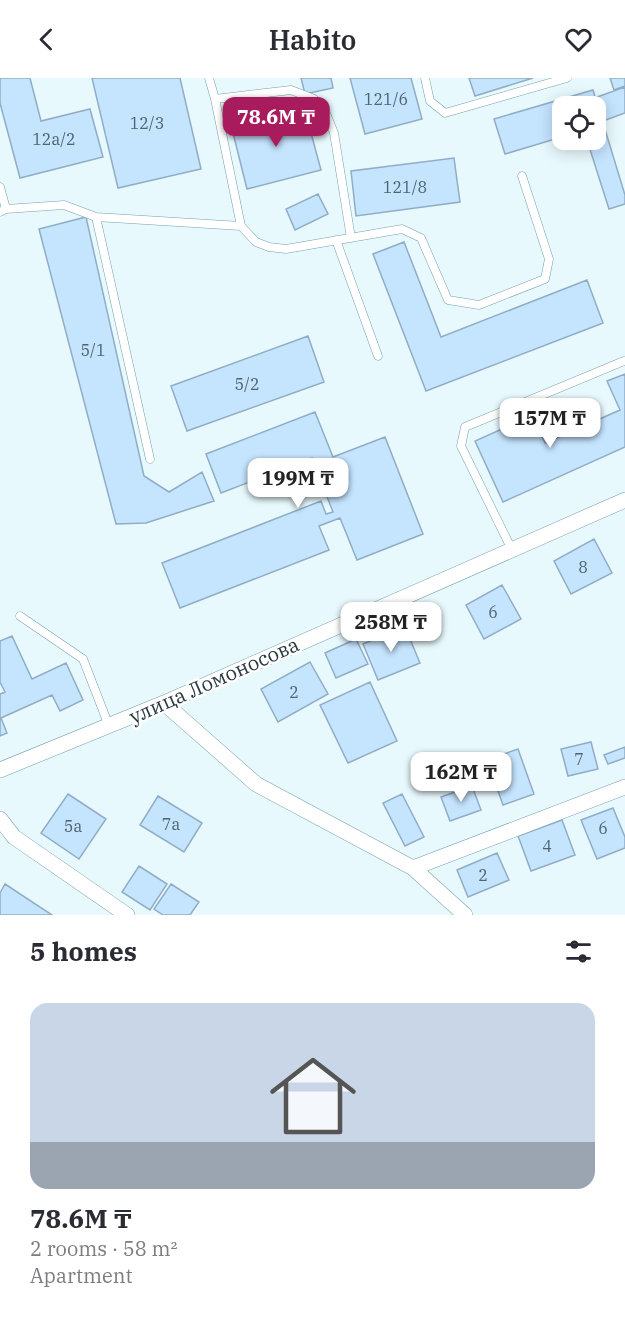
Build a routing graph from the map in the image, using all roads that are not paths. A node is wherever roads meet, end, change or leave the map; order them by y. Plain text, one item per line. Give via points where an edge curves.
1 (208, 78) edge
2 (424, 78) edge
3 (567, 78) edge
4 (215, 99) junction
5 (522, 176) dead end
6 (0, 187) edge
7 (3, 210) edge
8 (96, 217) junction
9 (241, 226) junction
10 (351, 238) junction
11 (336, 240) junction
12 (378, 356) dead end
13 (624, 361) edge
14 (150, 459) dead end
15 (625, 500) edge
16 (512, 550) junction
17 (20, 616) dead end
18 (164, 703) junction
19 (110, 726) junction
20 (0, 770) edge
21 (625, 787) edge
22 (0, 819) edge
23 (413, 868) junction
24 (127, 915) edge
25 (465, 915) edge

1 - 4 lane
2 - 3 lane via 430,101 445,113
4 - 9 lane
4 - 10 lane via 291,90 314,99 325,111 334,133
5 - 10 lane via 549,259 545,279 479,305 448,300 421,238 402,229
6 - 7 lane
7 - 8 lane via 63,205
8 - 9 lane
8 - 14 lane
9 - 11 lane via 256,242 269,247 286,249
10 - 11 lane
11 - 12 lane
13 - 16 lane via 465,427 461,446
15 - 16 street, улица Ломоносова
16 - 18 street, улица Ломоносова
17 - 19 lane via 83,659
18 - 19 street, улица Ломоносова
18 - 23 street via 256,784
19 - 20 street, улица Ломоносова
21 - 23 street
22 - 24 street via 14,837
23 - 25 street

